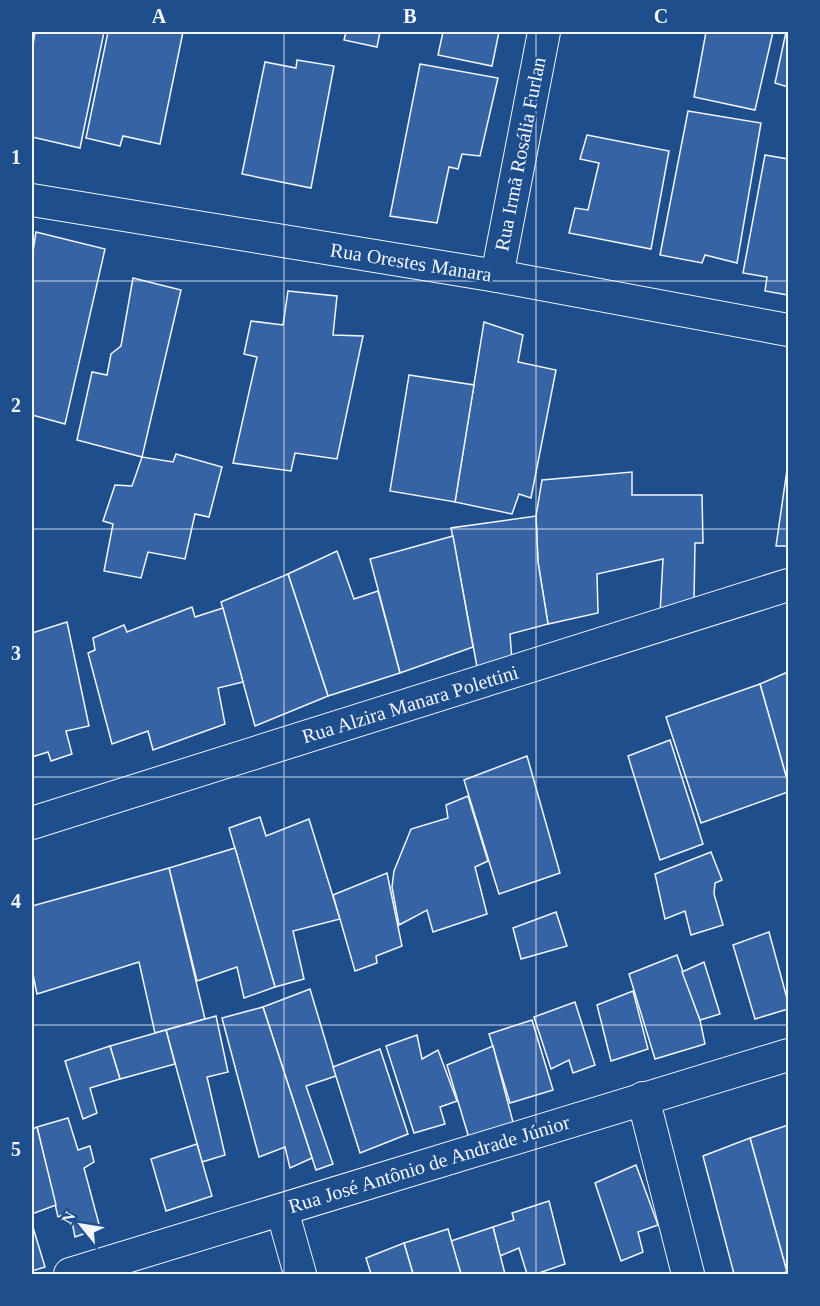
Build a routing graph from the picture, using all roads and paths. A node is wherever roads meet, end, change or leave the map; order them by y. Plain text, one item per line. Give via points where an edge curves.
1 (544, 32) edge
2 (32, 200) edge
3 (496, 276) junction
4 (789, 330) edge
5 (789, 585) edge
6 (32, 823) edge
7 (789, 1055) edge
8 (643, 1098) junction
9 (282, 1210) junction
10 (70, 1275) edge
11 (300, 1275) edge
12 (688, 1275) edge

1 - 3 street, Rua Irmã Rosália Furlan
2 - 3 street, Rua Orestes Manara
3 - 4 street, Rua Orestes Manara
5 - 6 street, Rua Alzira Manara Polettini
7 - 8 street, Rua José Antônio de Andrade Júnior
8 - 9 street, Rua José Antônio de Andrade Júnior
8 - 12 street
9 - 10 street, Rua José Antônio de Andrade Júnior
9 - 11 street

